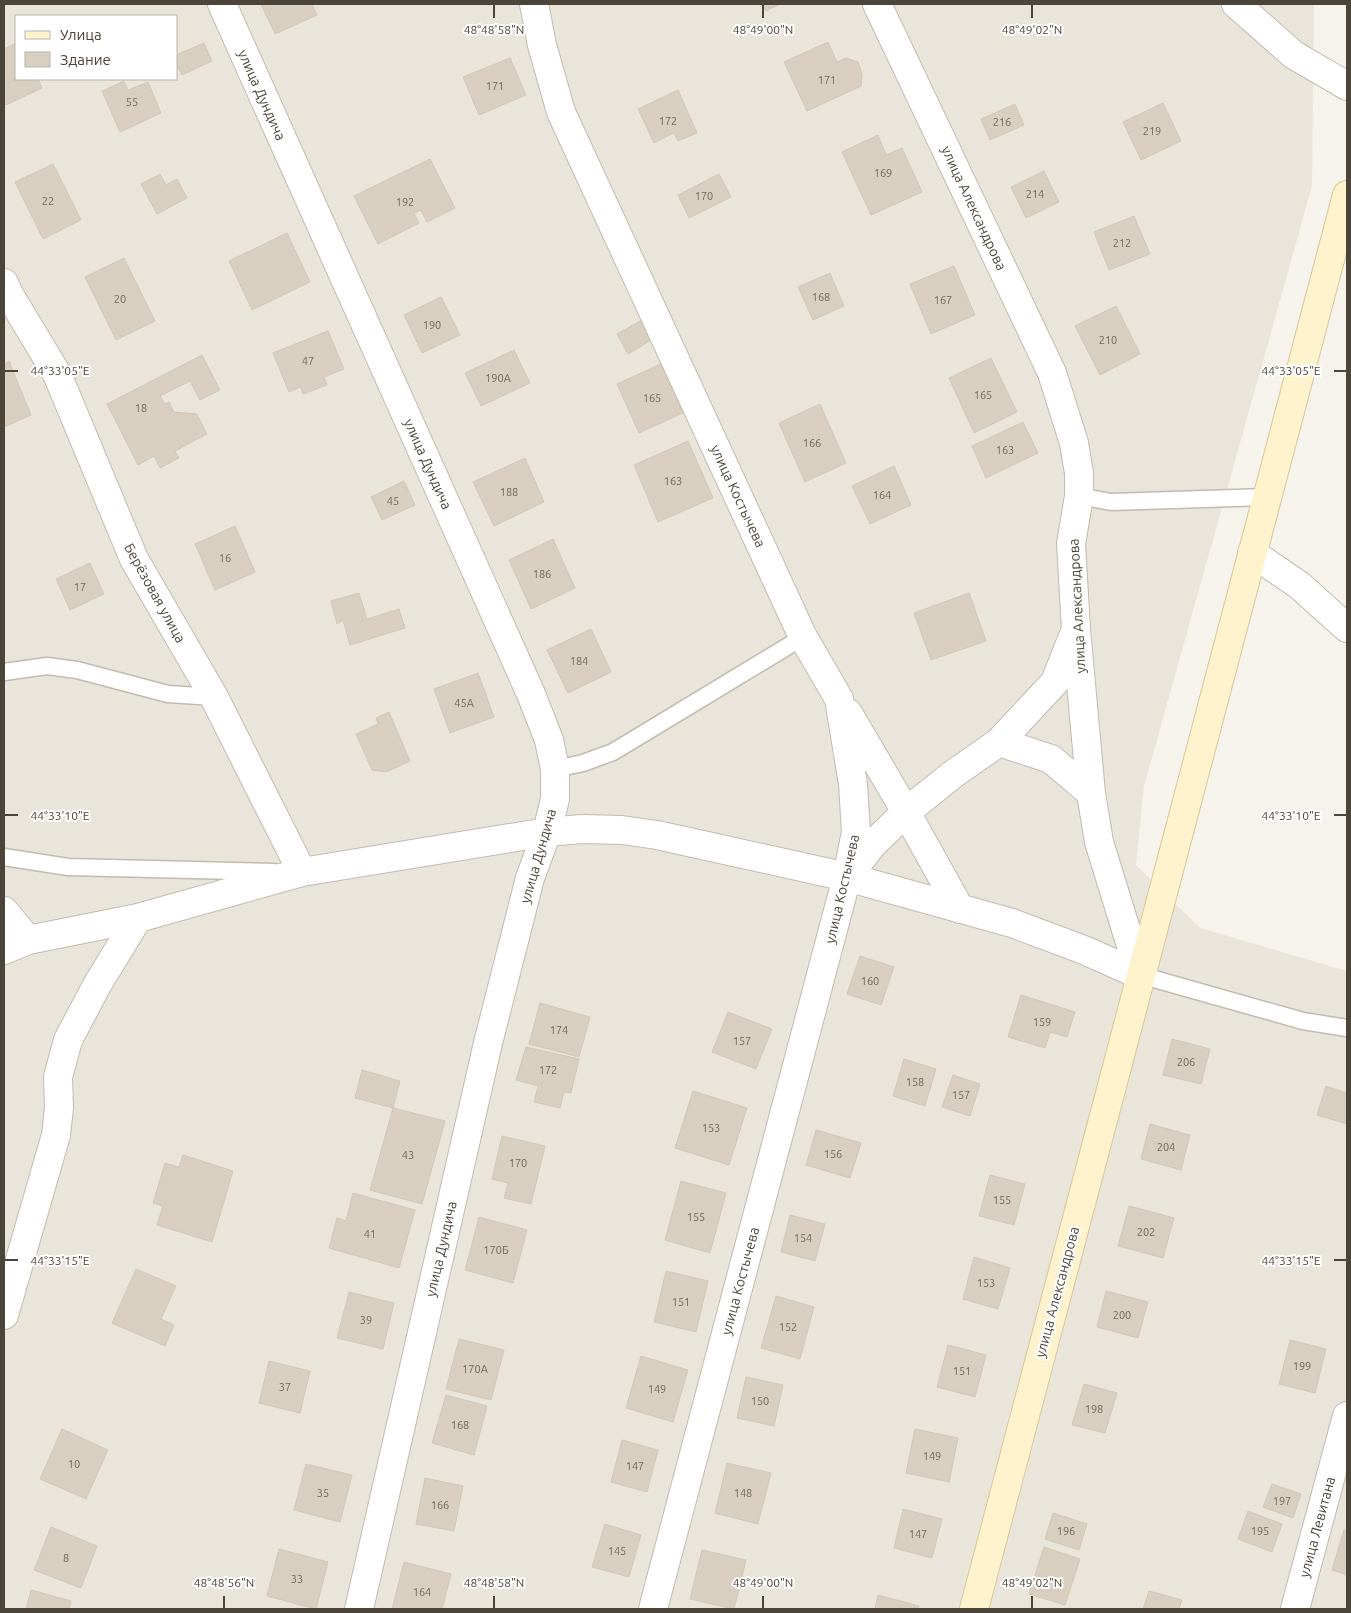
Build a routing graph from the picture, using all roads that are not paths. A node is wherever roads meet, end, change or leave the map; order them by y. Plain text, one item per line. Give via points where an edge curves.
1 (222, 4) edge
2 (534, 4) edge
3 (877, 4) edge
4 (1236, 4) edge
5 (1347, 86) edge
6 (1347, 194) edge
7 (4, 283) edge
8 (1079, 496) junction
9 (1266, 497) junction
10 (1252, 553) junction
11 (1347, 628) edge
12 (1076, 630) junction
13 (803, 637) junction
14 (4, 672) edge
15 (214, 697) junction
16 (839, 699) junction
17 (999, 742) junction
18 (555, 769) junction
19 (1091, 793) junction
20 (906, 812) junction
21 (547, 832) junction
22 (4, 858) edge
23 (302, 872) junction
24 (847, 877) junction
25 (960, 909) junction
26 (4, 911) edge
27 (138, 918) junction
28 (16, 945) edge
29 (1140, 975) junction
30 (1347, 1028) edge
31 (4, 1316) edge
32 (1347, 1416) edge
33 (359, 1609) edge
34 (653, 1609) edge
35 (974, 1609) edge
36 (1295, 1609) edge

1 - 18 street, улица Дундича via 531,694 549,740
2 - 13 street, улица Костычева via 561,112
3 - 8 street, улица Александрова via 1052,373 1074,443
4 - 5 street via 1294,55
6 - 9 street, улица Александрова
7 - 15 street, Берёзовая улица via 57,374 134,559
8 - 9 lane via 1111,502
8 - 12 street, улица Александрова via 1071,544
9 - 10 street, улица Александрова
10 - 11 street via 1299,585
10 - 29 street, улица Александрова
12 - 17 street via 1055,682
12 - 19 street, улица Александрова
13 - 16 street, улица Костычева
13 - 18 lane via 613,752
14 - 15 lane via 48,666 168,694
15 - 23 street, Берёзовая улица
16 - 20 street
16 - 24 street, улица Костычева via 853,784 856,832
17 - 19 street via 1051,759
17 - 20 street
18 - 21 street, улица Дундича via 555,799
19 - 29 street, улица Александрова via 1099,842
20 - 24 street via 872,845
20 - 25 street
21 - 23 street
21 - 24 street via 612,829 648,833
21 - 33 street, улица Дундича via 530,878 488,1044
22 - 23 lane via 68,867
23 - 27 street
24 - 25 street
24 - 34 street, улица Костычева
25 - 29 street via 1012,923
26 - 28 street
27 - 28 street
27 - 31 street via 68,1040 58,1077 56,1135
29 - 30 lane via 1303,1021
29 - 35 street, улица Александрова
32 - 36 street, улица Левитана

